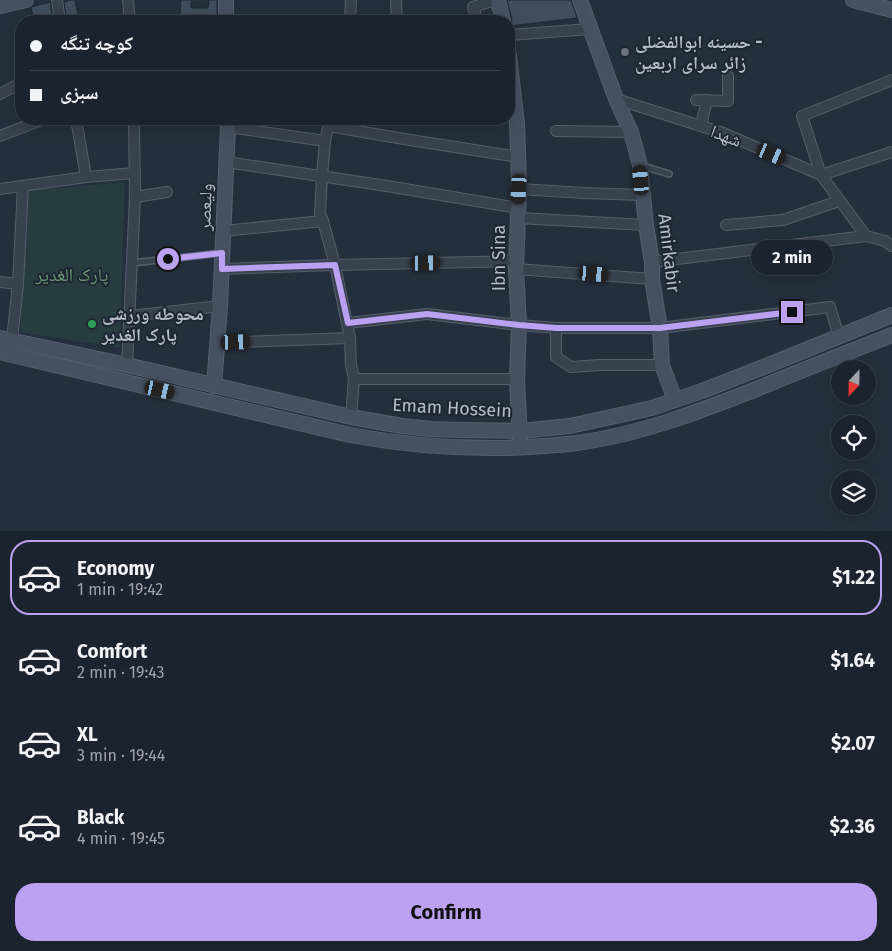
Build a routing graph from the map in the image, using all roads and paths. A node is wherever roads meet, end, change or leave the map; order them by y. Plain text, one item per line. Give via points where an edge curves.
1 (26, 0) edge
2 (57, 0) edge
3 (128, 0) edge
4 (226, 0) edge
5 (351, 0) edge
6 (396, 0) edge
7 (497, 0) edge
8 (580, 0) edge
9 (853, 0) edge
10 (0, 6) edge
11 (892, 10) edge
12 (475, 14) dead end
13 (59, 15) edge
14 (129, 15) edge
15 (226, 15) edge
16 (350, 15) edge
17 (397, 15) edge
18 (501, 15) edge
19 (590, 29) junction
20 (515, 35) edge
21 (728, 76) dead end
22 (892, 80) edge
23 (15, 86) edge
24 (0, 94) edge
25 (616, 99) junction
26 (696, 100) dead end
27 (707, 100) junction
28 (515, 107) edge
29 (28, 125) edge
30 (77, 125) edge
31 (134, 125) edge
32 (227, 125) edge
33 (239, 125) edge
34 (328, 125) edge
35 (342, 125) edge
36 (702, 126) junction
37 (556, 131) dead end
38 (631, 132) junction
39 (0, 136) edge
40 (326, 140) junction
41 (892, 152) edge
42 (518, 157) junction
43 (226, 162) junction
44 (640, 165) junction
45 (135, 173) junction
46 (669, 174) dead end
47 (821, 175) junction
48 (322, 176) junction
49 (86, 177) junction
50 (23, 186) junction
51 (0, 189) edge
52 (519, 189) junction
53 (167, 192) dead end
54 (642, 195) junction
55 (135, 197) junction
56 (840, 201) junction
57 (518, 213) junction
58 (323, 221) junction
59 (646, 225) junction
60 (726, 225) dead end
61 (223, 231) junction
62 (866, 236) junction
63 (890, 242) edge
64 (222, 253) junction
65 (652, 262) junction
66 (132, 263) junction
67 (335, 265) junction
68 (516, 265) junction
69 (222, 269) junction
70 (652, 279) junction
71 (0, 282) edge
72 (18, 284) junction
73 (220, 306) junction
74 (892, 315) edge
75 (130, 316) junction
76 (348, 323) junction
77 (519, 325) junction
78 (556, 328) junction
79 (660, 328) junction
80 (892, 335) edge
81 (840, 337) junction
82 (350, 338) junction
83 (6, 339) edge
84 (217, 343) junction
85 (0, 352) edge
86 (127, 365) junction
87 (662, 365) junction
88 (354, 379) junction
89 (517, 379) junction
90 (214, 386) junction
91 (675, 400) junction
92 (351, 417) junction
93 (520, 431) junction
94 (520, 447) junction

1 - 10 main road
2 - 13 street
3 - 14 street
4 - 15 main road
5 - 16 street
6 - 17 street
7 - 12 street via 473,7
7 - 18 main road
8 - 19 main road, Amirkabir
9 - 11 main road
19 - 20 street
19 - 25 main road, Amirkabir
21 - 27 street via 728,101
22 - 47 street via 802,116
23 - 24 street
25 - 36 street, شهدا
25 - 38 main road, Amirkabir
26 - 27 street
27 - 36 street
28 - 42 main road, Ibn Sina
29 - 39 street
30 - 49 street
31 - 45 street
32 - 43 main road, ولیعصر
33 - 40 street
34 - 40 street
35 - 42 street via 404,139
36 - 47 street, شهدا
37 - 38 street
38 - 44 main road, Amirkabir
40 - 48 street
41 - 47 street
42 - 52 main road, Ibn Sina
43 - 48 street
43 - 61 main road, ولیعصر
44 - 46 lane
44 - 54 main road, Amirkabir
45 - 49 street
45 - 55 street
47 - 56 street
48 - 57 street
48 - 58 street via 320,214
49 - 50 street
50 - 51 street
50 - 72 street
52 - 54 street
52 - 57 main road, Ibn Sina
53 - 55 street
54 - 59 main road, Amirkabir
55 - 66 street
56 - 60 street via 783,220
56 - 62 street
57 - 59 street
57 - 68 main road, Ibn Sina
58 - 61 street
58 - 67 street
59 - 65 main road, Amirkabir
61 - 64 main road, ولیعصر
62 - 63 street
62 - 65 street
64 - 66 lane
64 - 69 main road, ولیعصر
65 - 70 main road, Amirkabir
66 - 75 street
67 - 68 street
67 - 69 street
67 - 76 street
68 - 70 street
68 - 77 main road, Ibn Sina
69 - 73 main road, ولیعصر
70 - 79 main road, Amirkabir
71 - 72 street
72 - 83 street
73 - 75 street
73 - 84 main road, ولیعصر
74 - 81 main road, Emam Hossein
75 - 86 street
76 - 77 street via 427,314
76 - 82 street
77 - 78 street
77 - 89 main road, Ibn Sina
78 - 79 street
78 - 87 street via 556,358 571,367
79 - 81 street via 830,307
79 - 87 main road, Amirkabir
80 - 94 main road, Emam Hossein via 682,417 600,439
81 - 91 main road, Emam Hossein
82 - 84 street
82 - 88 street
83 - 86 main road, Emam Hossein
84 - 90 main road, ولیعصر
85 - 94 main road, Emam Hossein via 380,441 445,448
86 - 90 main road, Emam Hossein
87 - 91 main road, Amirkabir
88 - 89 street
88 - 92 street
89 - 93 main road, Ibn Sina
90 - 92 main road, Emam Hossein
91 - 93 main road, Emam Hossein via 570,426
92 - 93 main road, Emam Hossein via 431,429
93 - 94 main road, Ibn Sina

